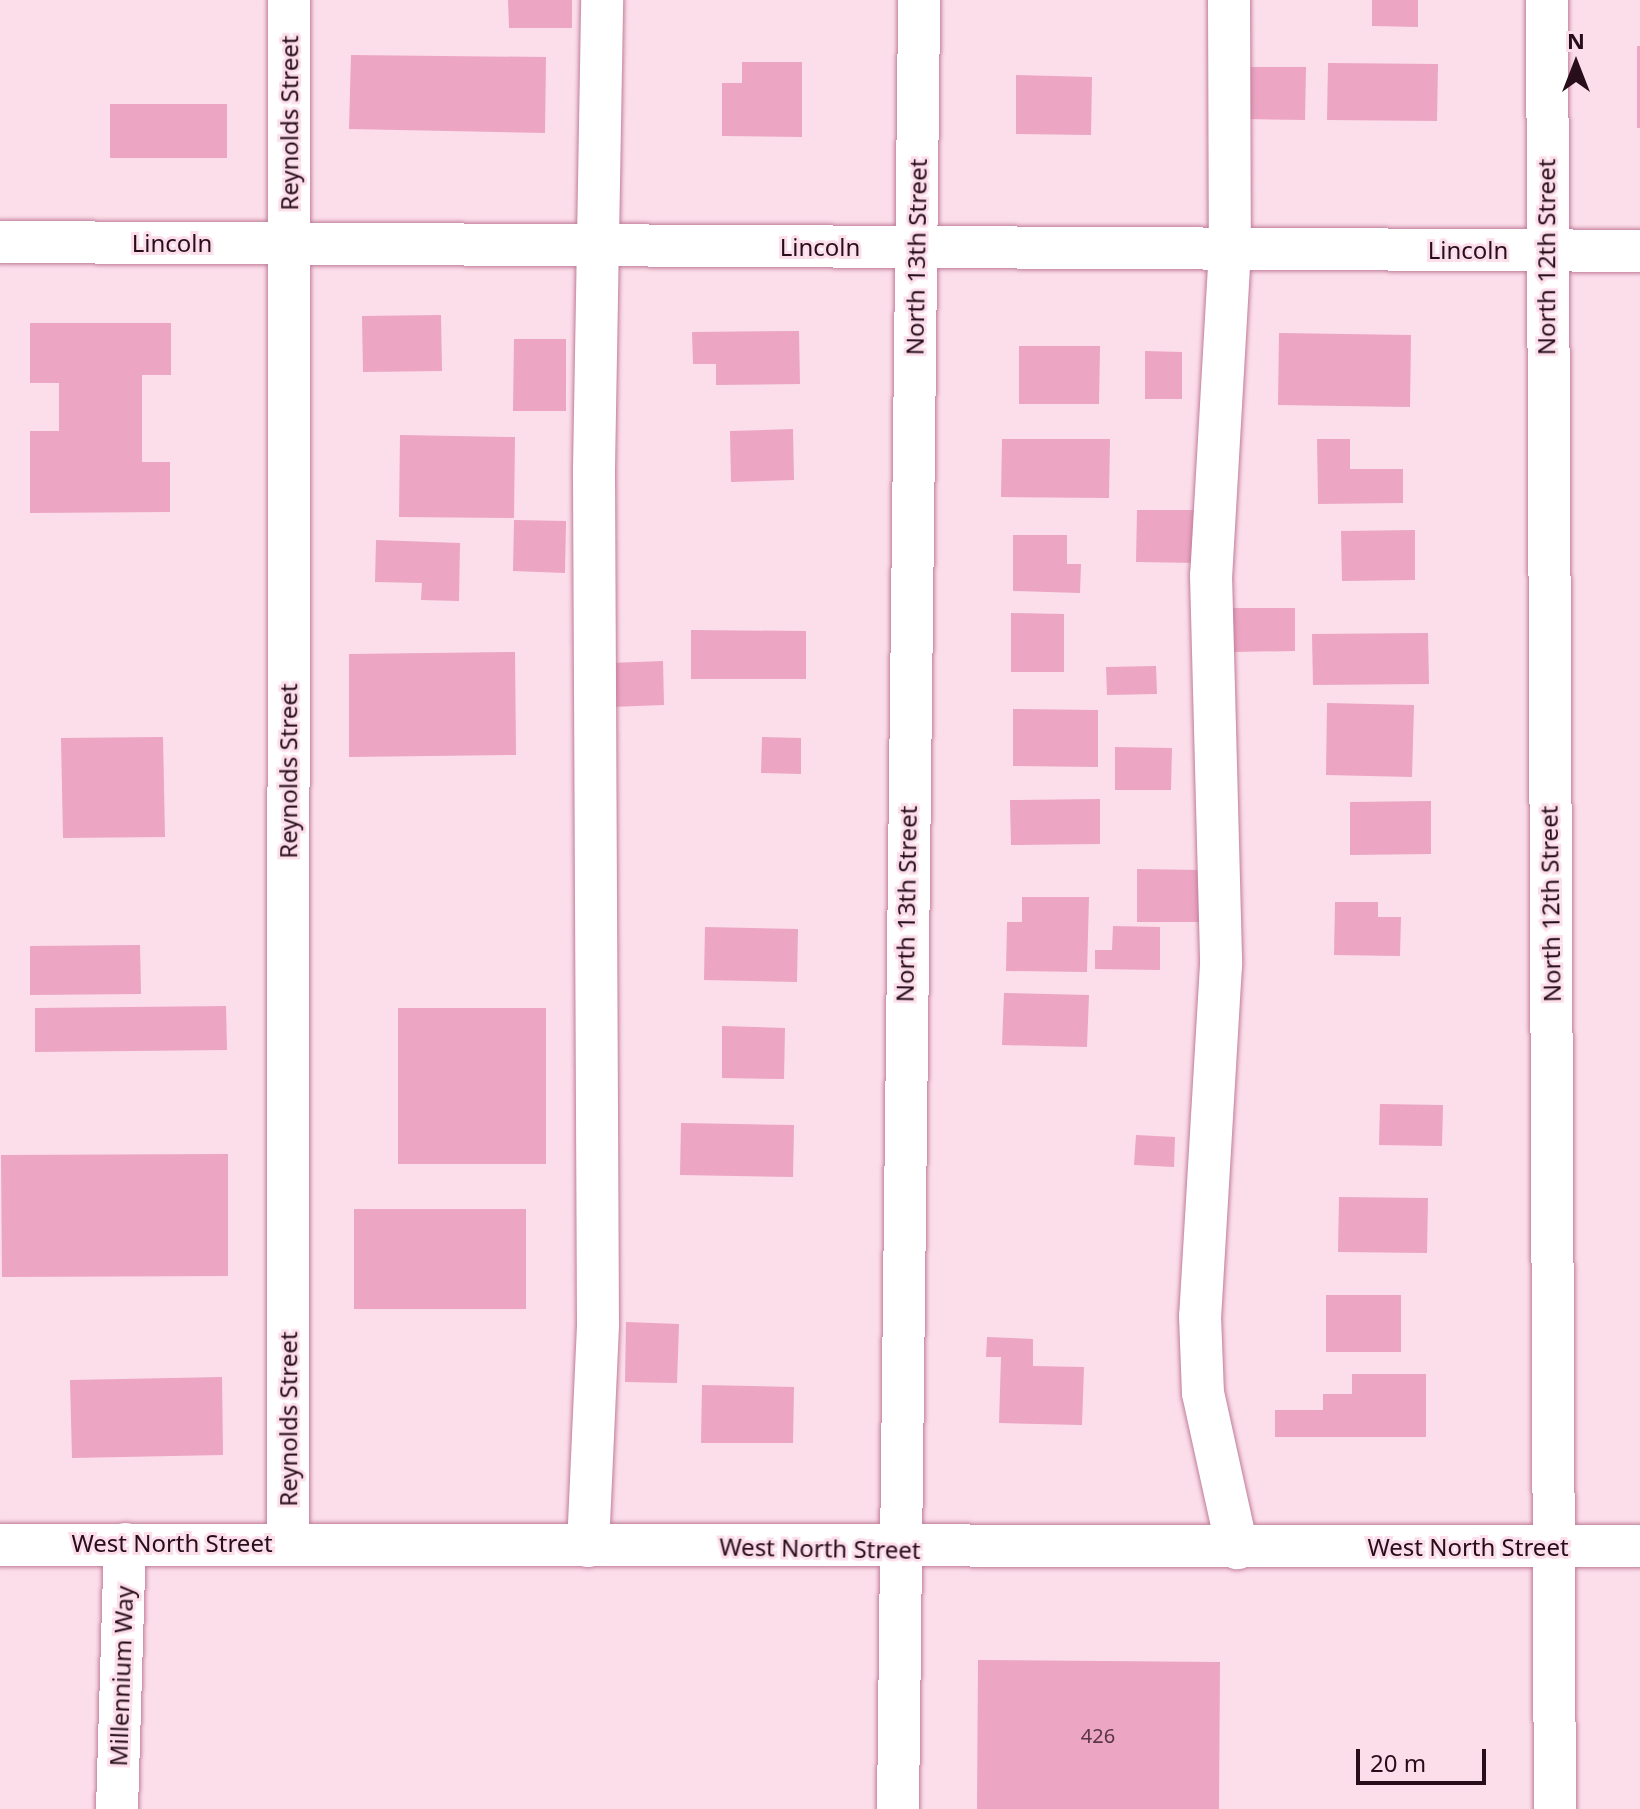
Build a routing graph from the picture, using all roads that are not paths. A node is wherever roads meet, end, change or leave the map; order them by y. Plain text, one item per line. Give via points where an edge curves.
1 (289, 0) edge
2 (602, 0) edge
3 (919, 0) edge
4 (1229, 0) edge
5 (1547, 0) edge
6 (0, 242) edge
7 (288, 244) junction
8 (602, 245) junction
9 (916, 247) junction
10 (1230, 249) junction
11 (1545, 251) junction
12 (1640, 251) edge
13 (288, 1542) junction
14 (125, 1544) junction
15 (0, 1545) edge
16 (588, 1546) junction
17 (1556, 1546) junction
18 (1640, 1546) edge
19 (1237, 1548) junction
20 (896, 1549) junction
21 (117, 1809) edge
22 (898, 1809) edge
23 (1555, 1809) edge

1 - 7 street, Reynolds Street
2 - 8 street
3 - 9 street, North 13th Street
4 - 10 street
5 - 11 street, North 12th Street
6 - 7 street, Lincoln
7 - 8 street, Lincoln
7 - 13 street, Reynolds Street
8 - 9 street, Lincoln
8 - 16 street via 594,469 598,1324
9 - 10 street, Lincoln
9 - 20 street, North 13th Street
10 - 11 street, Lincoln
10 - 19 street via 1211,575 1221,965 1200,1316 1203,1393
11 - 12 street, Lincoln
11 - 17 street, North 12th Street
13 - 14 street, West North Street
13 - 16 street, West North Street
14 - 15 street, West North Street
14 - 21 street, Millennium Way
16 - 20 street, West North Street
17 - 18 street, West North Street
17 - 19 street, West North Street
17 - 23 street, North 12th Street
19 - 20 street, West North Street
20 - 22 street, North 13th Street

